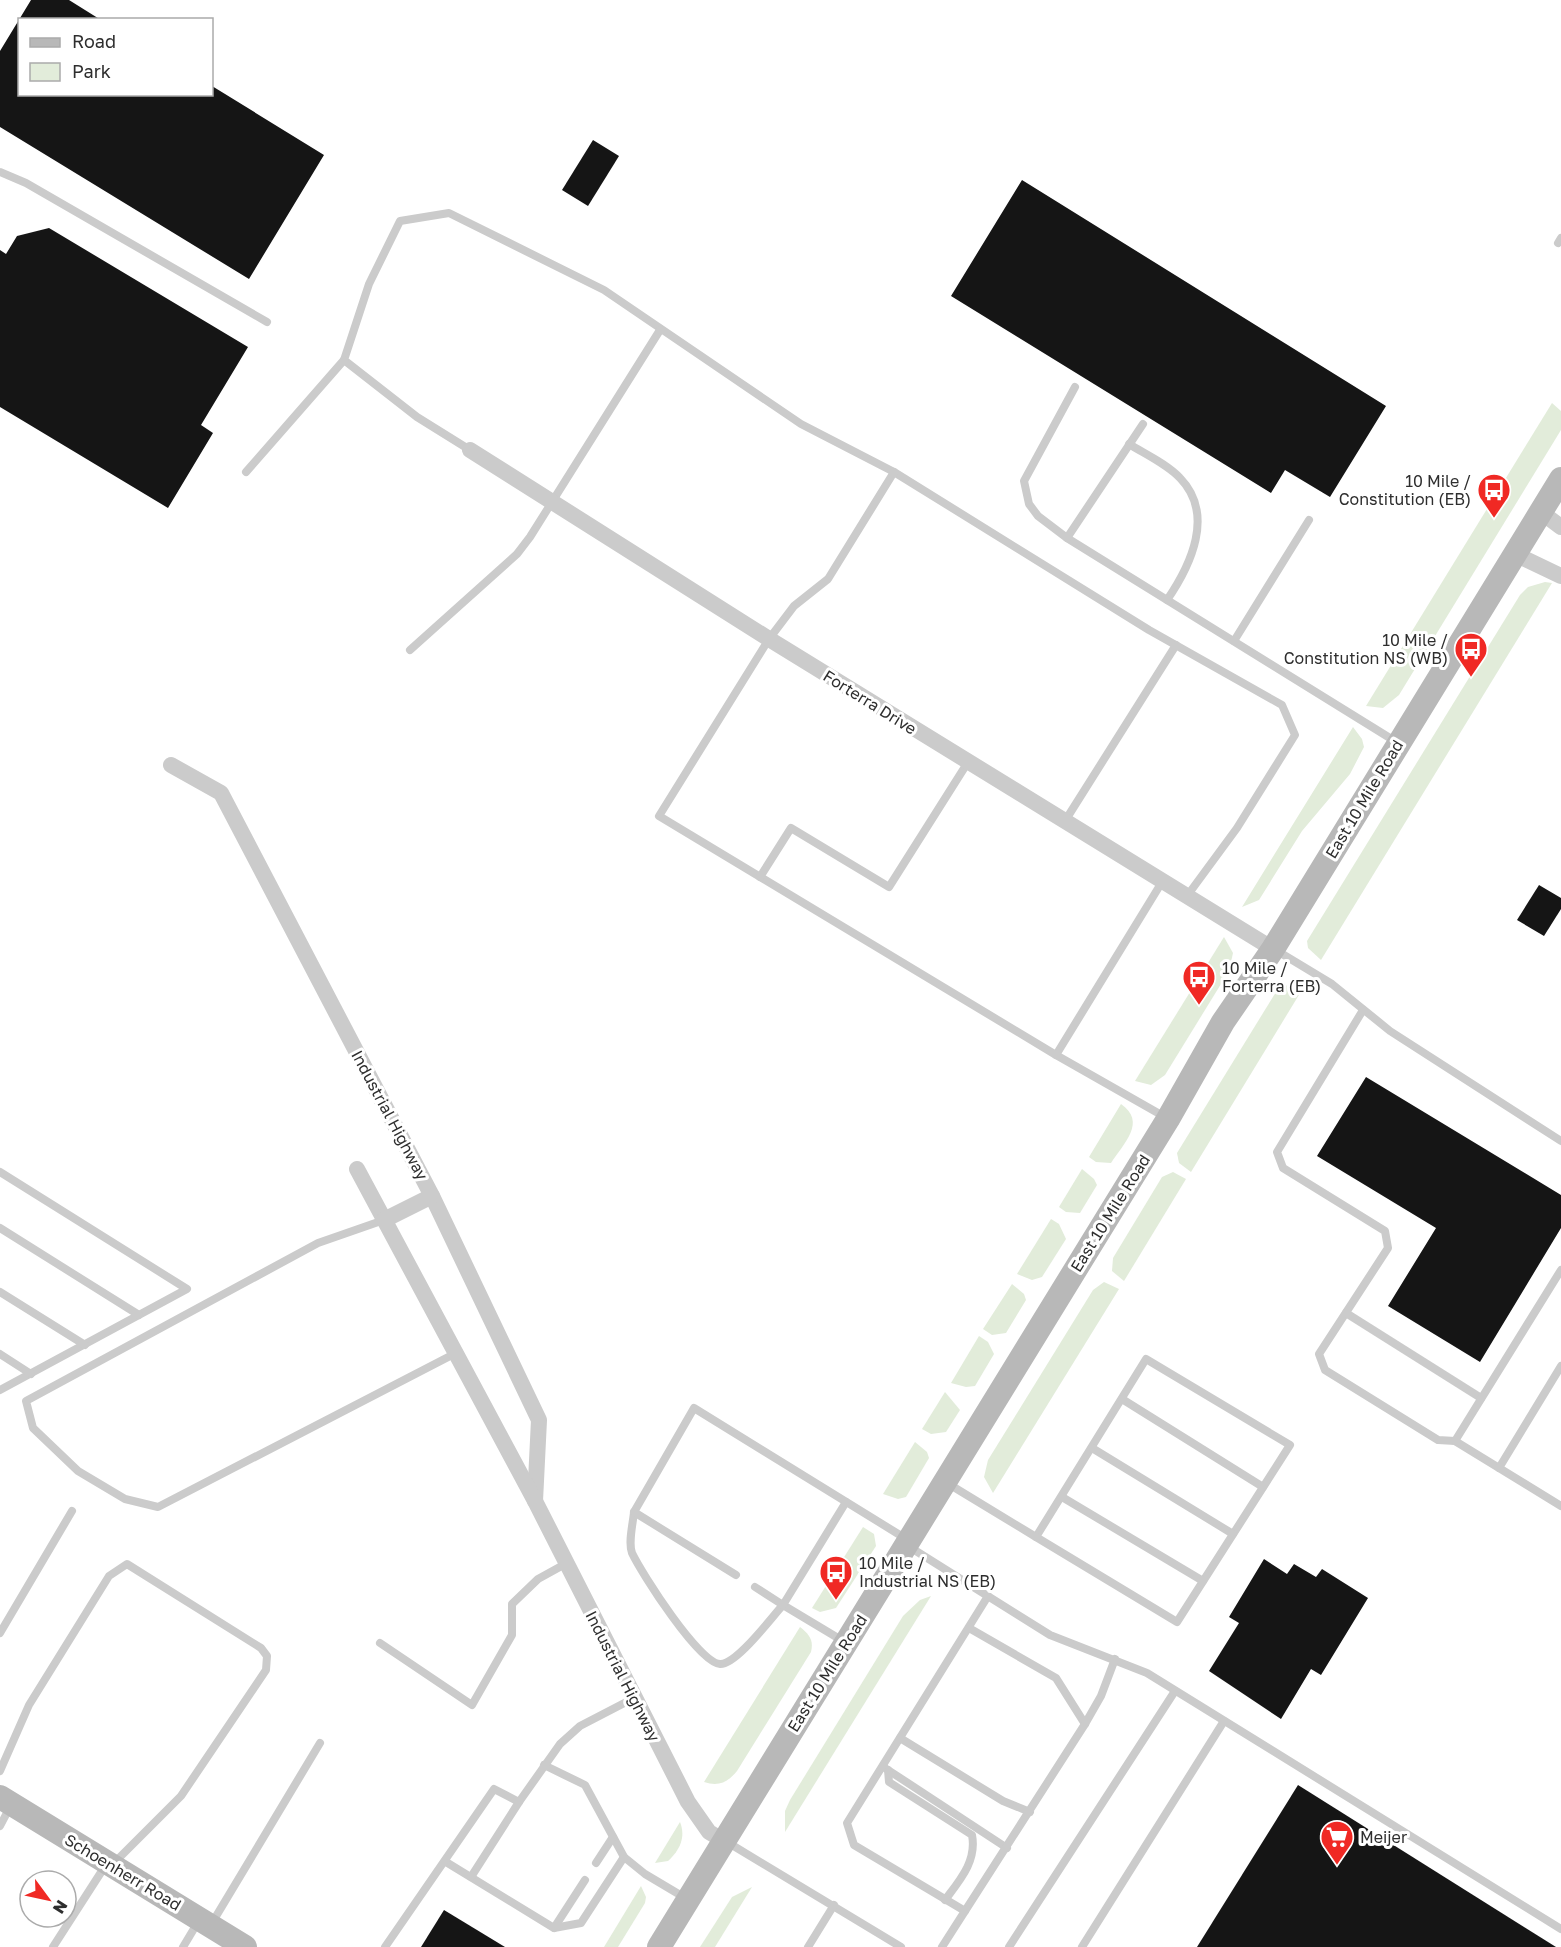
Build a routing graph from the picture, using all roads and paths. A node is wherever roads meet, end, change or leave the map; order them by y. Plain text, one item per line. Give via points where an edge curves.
1 (0, 172) edge
2 (267, 322) dead end
3 (660, 330) junction
4 (344, 360) junction
5 (1075, 387) dead end
6 (1143, 424) dead end
7 (1129, 444) junction
8 (470, 450) joint
9 (246, 472) dead end
10 (894, 472) junction
11 (1561, 479) edge
12 (554, 504) junction
13 (1541, 512) junction
14 (1309, 520) dead end
15 (1561, 527) edge
16 (1067, 538) junction
17 (1515, 555) junction
18 (1561, 576) edge
19 (1167, 600) junction
20 (769, 639) junction
21 (1234, 641) junction
22 (1176, 645) junction
23 (410, 650) dead end
24 (1399, 743) junction
25 (968, 762) junction
26 (171, 765) dead end
27 (1065, 822) junction
28 (760, 877) junction
29 (1162, 882) junction
30 (1187, 896) junction
31 (1273, 949) junction
32 (1363, 1010) junction
33 (1056, 1055) junction
34 (1168, 1119) junction
35 (1561, 1140) edge
36 (357, 1169) dead end
37 (0, 1172) edge
38 (432, 1196) junction
39 (384, 1220) junction
40 (0, 1228) edge
41 (1561, 1270) edge
42 (0, 1292) edge
43 (1346, 1313) junction
44 (139, 1315) junction
45 (85, 1344) junction
46 (456, 1353) junction
47 (0, 1354) edge
48 (1561, 1366) edge
49 (31, 1374) junction
50 (0, 1390) edge
51 (1481, 1398) junction
52 (1122, 1399) junction
53 (1455, 1441) junction
54 (1092, 1448) junction
55 (1499, 1468) junction
56 (945, 1482) junction
57 (1263, 1487) junction
58 (1062, 1497) junction
59 (535, 1501) junction
60 (846, 1502) junction
61 (1561, 1506) edge
62 (72, 1511) dead end
63 (634, 1512) junction
64 (1233, 1534) junction
65 (1036, 1537) junction
66 (907, 1543) junction
67 (567, 1563) junction
68 (736, 1575) dead end
69 (1203, 1581) junction
70 (755, 1587) dead end
71 (988, 1596) junction
72 (783, 1605) junction
73 (969, 1628) junction
74 (0, 1633) edge
75 (380, 1642) dead end
76 (846, 1642) junction
77 (1115, 1659) junction
78 (1175, 1691) junction
79 (634, 1698) junction
80 (1224, 1721) junction
81 (1085, 1724) junction
82 (900, 1738) junction
83 (320, 1743) dead end
84 (544, 1765) junction
85 (885, 1768) junction
86 (0, 1771) edge
87 (6, 1801) edge
88 (519, 1802) junction
89 (1030, 1812) junction
90 (0, 1826) edge
91 (613, 1837) junction
92 (724, 1841) junction
93 (1007, 1848) junction
94 (624, 1857) junction
95 (446, 1862) junction
96 (596, 1863) dead end
97 (109, 1864) junction
98 (471, 1877) junction
99 (585, 1880) dead end
100 (688, 1899) junction
101 (945, 1900) junction
102 (834, 1905) junction
103 (964, 1911) junction
104 (205, 1923) junction
105 (554, 1928) junction
106 (1561, 1929) edge
107 (53, 1947) edge
108 (183, 1947) edge
109 (245, 1947) edge
110 (385, 1947) edge
111 (659, 1947) edge
112 (808, 1947) edge
113 (901, 1947) edge
114 (942, 1947) edge
115 (1009, 1947) edge
116 (1082, 1947) edge

1 - 2 lane via 26,183
3 - 4 lane via 604,290 449,213 400,221 369,284
3 - 10 lane via 801,424
3 - 12 lane
4 - 8 lane via 417,417
4 - 9 lane
5 - 16 lane via 1024,481 1029,504 1038,516
6 - 7 lane
7 - 16 lane
7 - 19 lane via 1180,478 1198,511 1195,546 1186,572
8 - 12 street, Forterra Drive
10 - 20 lane via 828,579 794,606
10 - 22 lane
11 - 13 main road, East 10 Mile Road
12 - 20 street, Forterra Drive
12 - 23 lane via 517,554
13 - 15 street
13 - 17 main road, East 10 Mile Road
14 - 21 lane
16 - 19 lane
17 - 18 street
17 - 24 main road, East 10 Mile Road
19 - 21 lane
20 - 25 street, Forterra Drive
20 - 28 lane via 659,816
21 - 24 lane
22 - 27 lane
22 - 30 lane via 1282,705 1295,735 1237,828
24 - 31 main road, East 10 Mile Road
25 - 27 street, Forterra Drive
25 - 28 lane via 889,887 791,828
26 - 38 street, Industrial Highway via 221,793
27 - 29 street, Forterra Drive
28 - 33 lane
29 - 30 street, Forterra Drive
29 - 33 lane
30 - 31 street, Forterra Drive
31 - 32 lane via 1332,984
31 - 34 main road, East 10 Mile Road via 1223,1022
32 - 35 lane
32 - 43 lane via 1277,1152 1283,1168 1385,1231 1388,1248
33 - 34 lane
34 - 56 main road, East 10 Mile Road
36 - 39 street, Industrial Highway
37 - 44 lane via 187,1289
38 - 39 street
38 - 59 street, Industrial Highway via 539,1420
39 - 46 street, Industrial Highway
39 - 46 lane via 318,1243 26,1401 33,1428 78,1471 125,1499 158,1507
40 - 44 lane
41 - 51 lane
42 - 45 lane
43 - 51 lane
43 - 53 lane via 1319,1354 1325,1370 1438,1440
44 - 45 lane
45 - 49 lane
46 - 59 street, Industrial Highway
47 - 49 lane
48 - 55 lane
49 - 50 lane
51 - 53 lane
52 - 54 lane
52 - 57 lane
52 - 57 lane via 1146,1359 1290,1445
53 - 55 lane
54 - 58 lane
54 - 64 lane
55 - 61 lane
56 - 65 lane
56 - 66 main road, East 10 Mile Road
57 - 64 lane
58 - 65 lane
58 - 69 lane
59 - 67 street, Industrial Highway
60 - 63 lane via 694,1408
60 - 66 lane
60 - 72 lane
62 - 74 lane
63 - 68 lane
63 - 72 lane via 631,1551 673,1619 708,1660 721,1665 733,1661
64 - 69 lane
65 - 69 lane via 1177,1622
66 - 71 lane
66 - 76 main road, East 10 Mile Road
67 - 75 lane via 538,1579 512,1604 512,1635 472,1705
67 - 79 street, Industrial Highway
70 - 72 lane
71 - 73 lane
71 - 77 lane via 1050,1635
72 - 76 lane
73 - 81 lane via 1056,1677
73 - 82 lane
76 - 92 main road, East 10 Mile Road
77 - 78 lane
77 - 81 lane
78 - 80 lane
78 - 115 lane
79 - 84 lane via 580,1726
79 - 92 street, Industrial Highway via 700,1821
80 - 106 lane
80 - 116 lane
81 - 89 lane
82 - 85 lane
82 - 89 lane via 1003,1801
83 - 104 lane
84 - 88 lane
84 - 91 lane via 585,1785
85 - 93 lane
85 - 101 lane via 889,1782 972,1835 974,1850
85 - 101 lane via 847,1823 854,1845
86 - 97 lane via 29,1705 109,1576 127,1564 261,1648 267,1656 266,1670 181,1796
87 - 90 lane
87 - 97 main road, Schoenherr Road
88 - 95 lane via 494,1789
88 - 98 lane
89 - 93 lane
91 - 94 lane
91 - 96 lane
92 - 100 main road, East 10 Mile Road
92 - 102 lane
93 - 103 lane
94 - 100 lane
94 - 105 lane via 581,1923
95 - 98 lane
95 - 110 lane
97 - 104 main road, Schoenherr Road
97 - 107 lane
98 - 105 lane
99 - 105 lane
100 - 111 main road, East 10 Mile Road
101 - 103 lane
102 - 112 lane
102 - 113 lane
103 - 114 lane
104 - 108 lane
104 - 109 main road, Schoenherr Road

